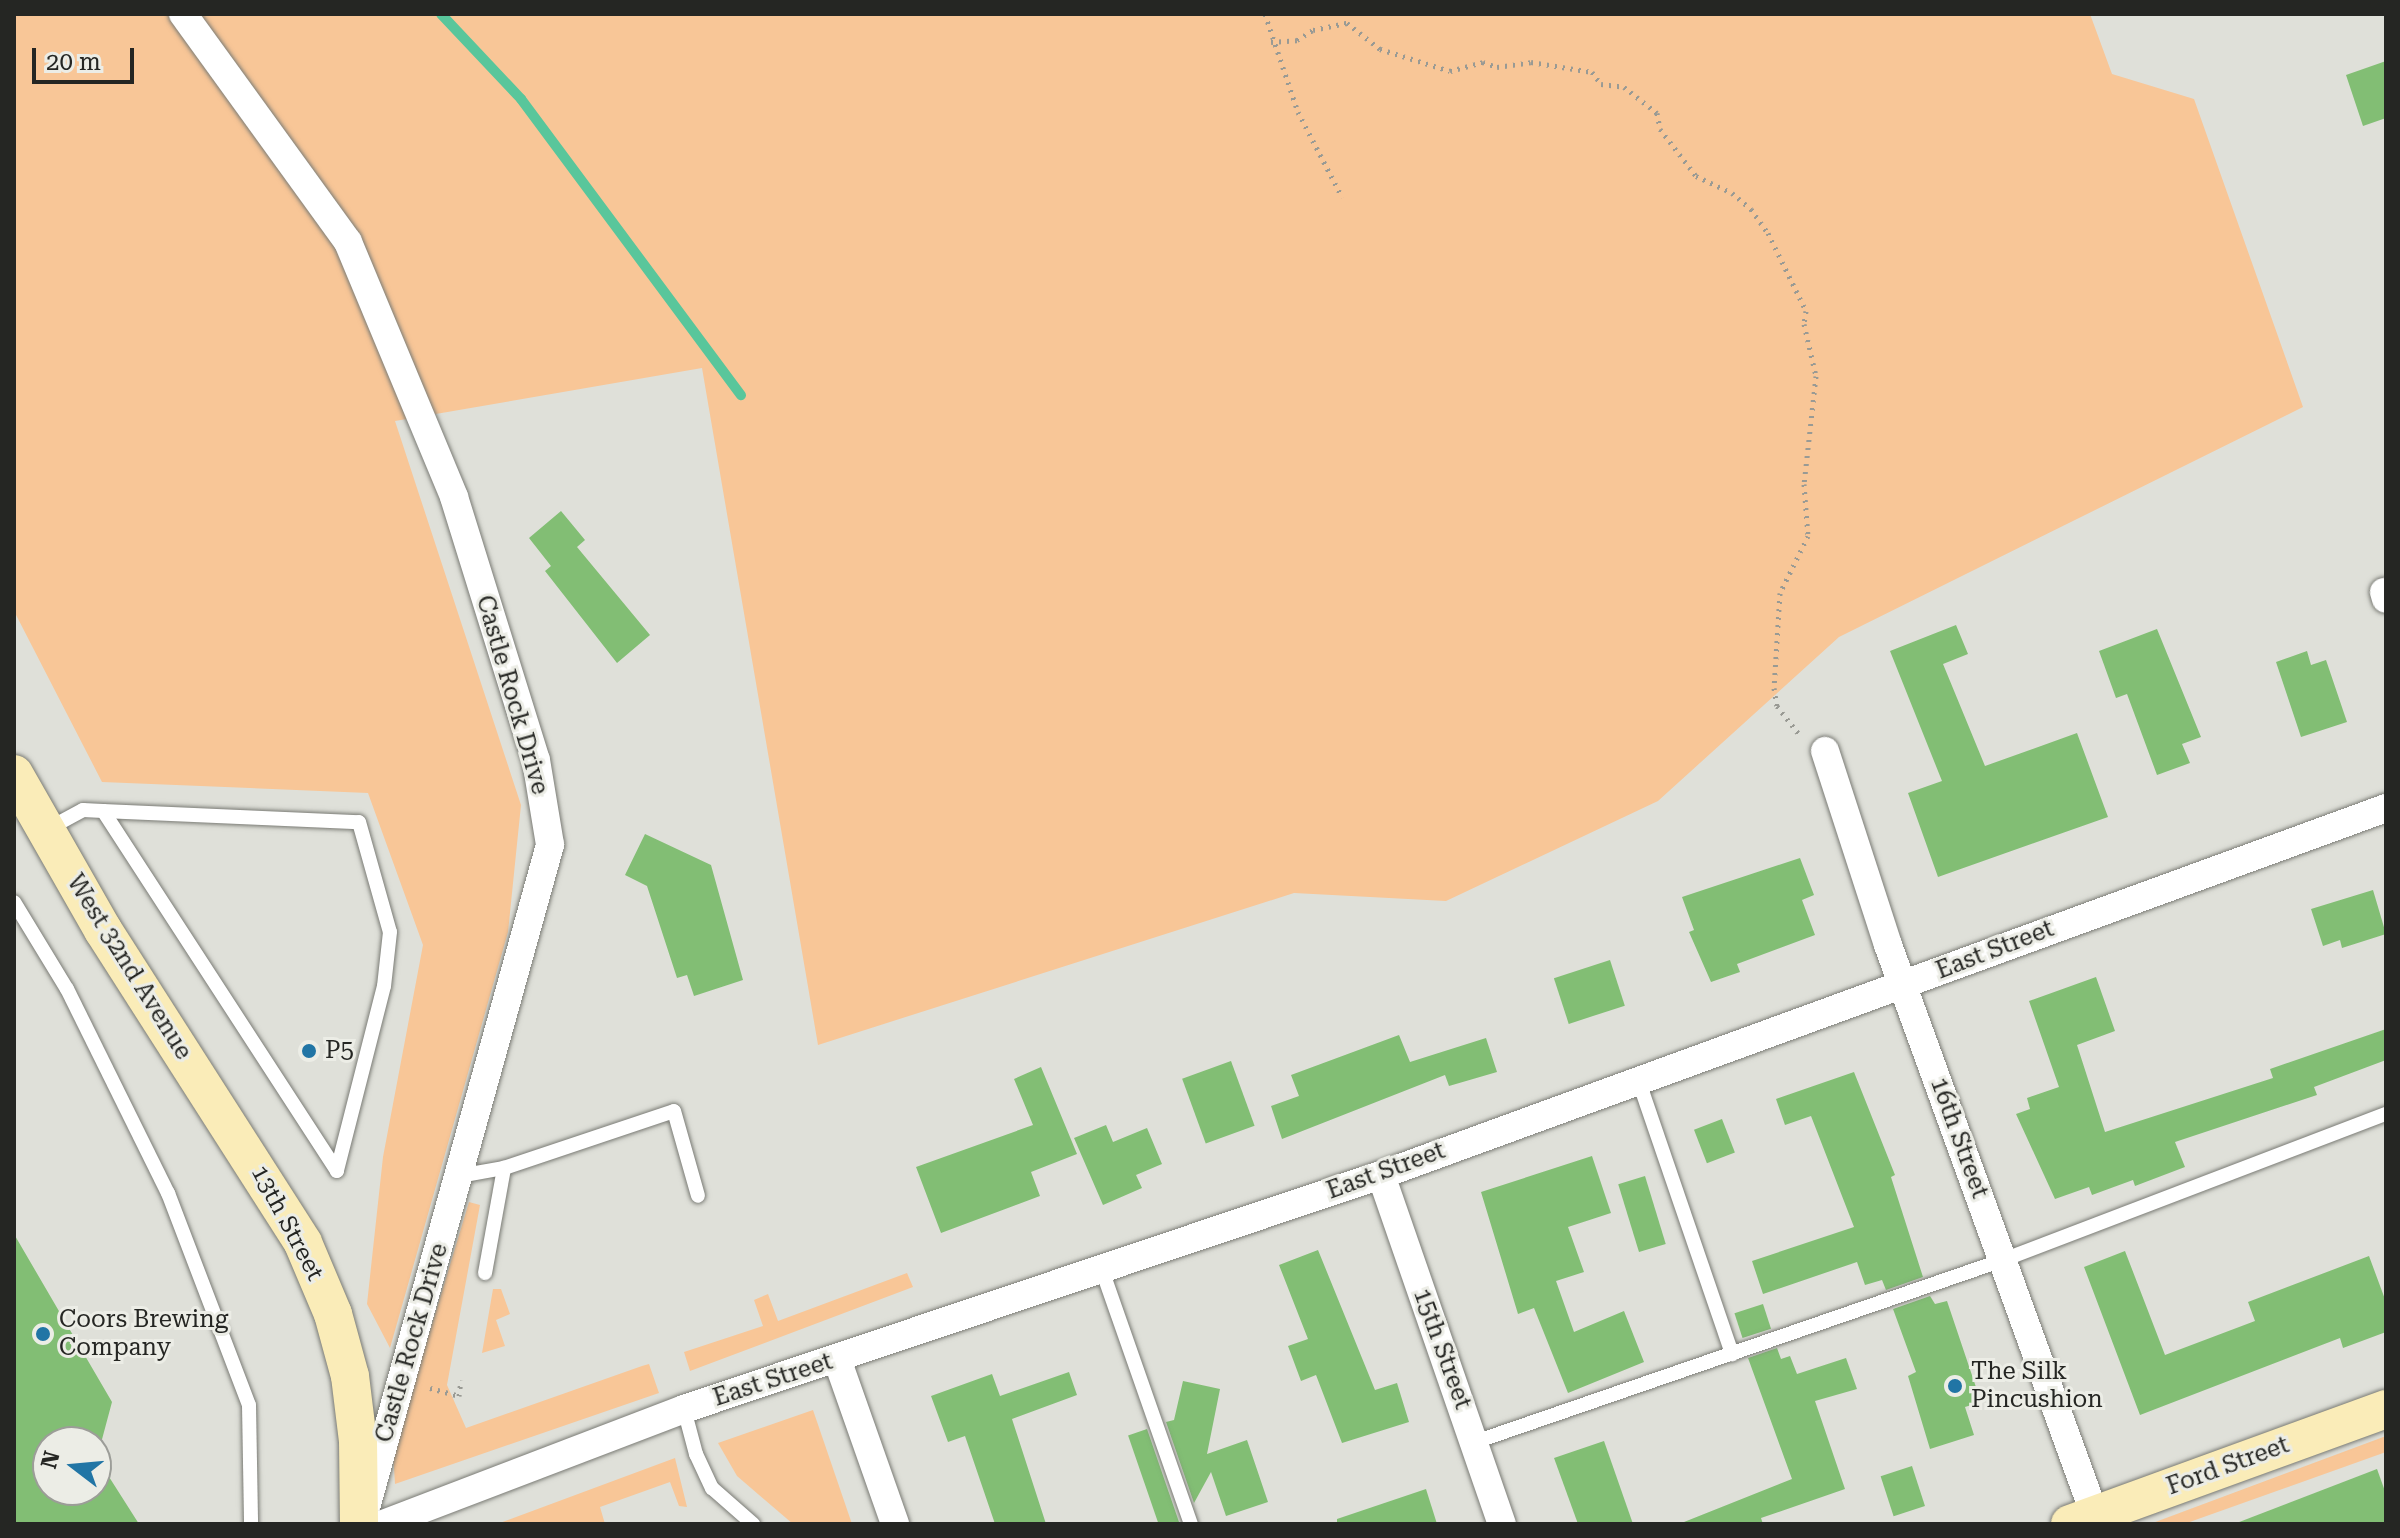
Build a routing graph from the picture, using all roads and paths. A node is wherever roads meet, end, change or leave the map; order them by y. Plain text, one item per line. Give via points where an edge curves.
1 (183, 14) edge
2 (1265, 14) edge
3 (1271, 42) junction
4 (1342, 197) dead end
5 (1825, 751) joint
6 (14, 774) edge
7 (2386, 808) edge
8 (103, 811) junction
9 (45, 831) junction
10 (14, 902) edge
11 (1904, 985) junction
12 (1638, 1079) junction
13 (2386, 1114) edge
14 (251, 1157) joint
15 (504, 1168) junction
16 (1381, 1175) junction
17 (459, 1176) junction
18 (698, 1196) dead end
19 (2003, 1260) junction
20 (1102, 1270) junction
21 (485, 1273) dead end
22 (1732, 1354) junction
23 (837, 1359) junction
24 (461, 1380) dead end
25 (459, 1396) dead end
26 (684, 1409) junction
27 (2386, 1409) edge
28 (1475, 1442) junction
29 (2088, 1521) edge
30 (251, 1524) edge
31 (360, 1524) edge
32 (383, 1524) edge
33 (753, 1524) edge
34 (895, 1524) edge
35 (1191, 1524) edge
36 (1502, 1524) edge

1 - 17 street, Castle Rock Drive via 348,242 454,497 536,760 550,845
2 - 3 path
3 - 4 path via 1287,67 1298,112
3 - 5 path via 1297,40 1313,30 1347,23 1380,49 1450,71 1483,62 1497,67 1531,62 1592,72 1601,84 1624,87 1657,113 1660,129 1696,176 1751,209 1806,311 1815,392 1804,484 1808,536 1780,593 1774,688 1790,728
5 - 11 street, 16th Street
6 - 9 street, West 32nd Avenue
7 - 11 street, East Street
8 - 8 lane via 359,822 390,932 384,986 337,1171
8 - 9 lane via 83,810
9 - 14 street, West 32nd Avenue
10 - 30 lane via 67,989 168,1193 233,1363 249,1405
11 - 12 street, East Street
11 - 19 street, 16th Street
12 - 16 street, East Street
12 - 22 lane
13 - 19 lane
14 - 31 street, 13th Street via 303,1243 333,1314 350,1376
15 - 17 lane
15 - 18 lane via 674,1111
15 - 21 lane
16 - 20 street, East Street
16 - 28 street, 15th Street
17 - 31 street, Castle Rock Drive
19 - 22 lane
19 - 29 street, 16th Street
20 - 23 street, East Street
20 - 35 lane
22 - 28 lane
23 - 26 street, East Street
23 - 34 street
24 - 25 path
26 - 32 street, East Street
26 - 33 lane via 712,1488
27 - 29 street, Ford Street
28 - 36 street, 15th Street

